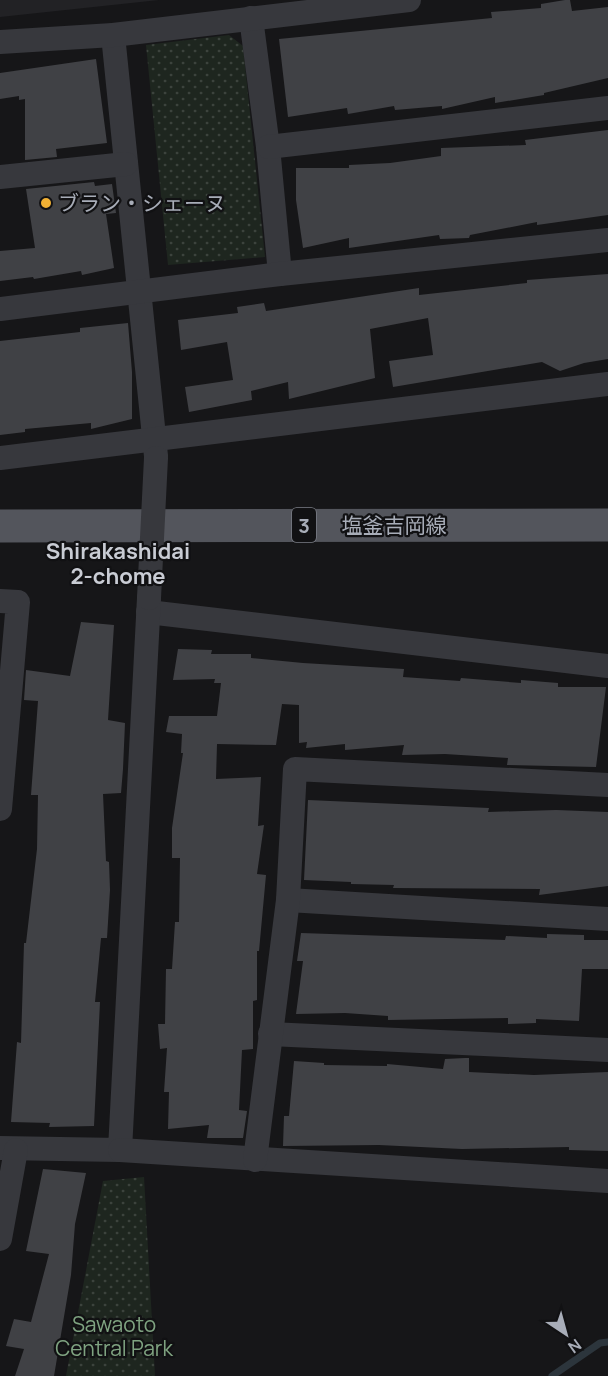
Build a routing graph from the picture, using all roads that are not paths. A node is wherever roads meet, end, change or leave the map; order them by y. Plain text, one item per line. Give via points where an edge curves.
1 (409, 0) edge
2 (251, 18) junction
3 (113, 35) junction
4 (0, 42) edge
5 (608, 108) edge
6 (268, 147) junction
7 (126, 164) junction
8 (0, 177) edge
9 (608, 240) edge
10 (280, 274) junction
11 (140, 292) junction
12 (0, 309) edge
13 (608, 384) edge
14 (155, 449) junction
15 (0, 458) edge
16 (608, 525) edge
17 (0, 526) edge
18 (0, 601) edge
19 (148, 605) junction
20 (608, 666) edge
21 (608, 785) edge
22 (0, 809) edge
23 (288, 900) junction
24 (608, 919) edge
25 (270, 1034) junction
26 (608, 1050) edge
27 (8, 1149) edge
28 (120, 1150) junction
29 (255, 1160) junction
30 (608, 1181) edge
31 (0, 1239) edge

1 - 2 street
2 - 3 street
2 - 6 street
3 - 4 street
3 - 7 street
5 - 6 street
6 - 10 street
7 - 8 street
7 - 11 street
9 - 10 street
10 - 11 street
11 - 12 street
11 - 14 street
13 - 14 street
14 - 15 street
14 - 19 street, bridge
16 - 17 main road, 塩釜吉岡線 / 3
18 - 22 street via 18,602
19 - 20 street
19 - 28 street
21 - 23 street via 295,769
23 - 24 street
23 - 25 street
25 - 26 street
25 - 29 street
27 - 28 street
27 - 31 street
28 - 29 street
29 - 30 street

